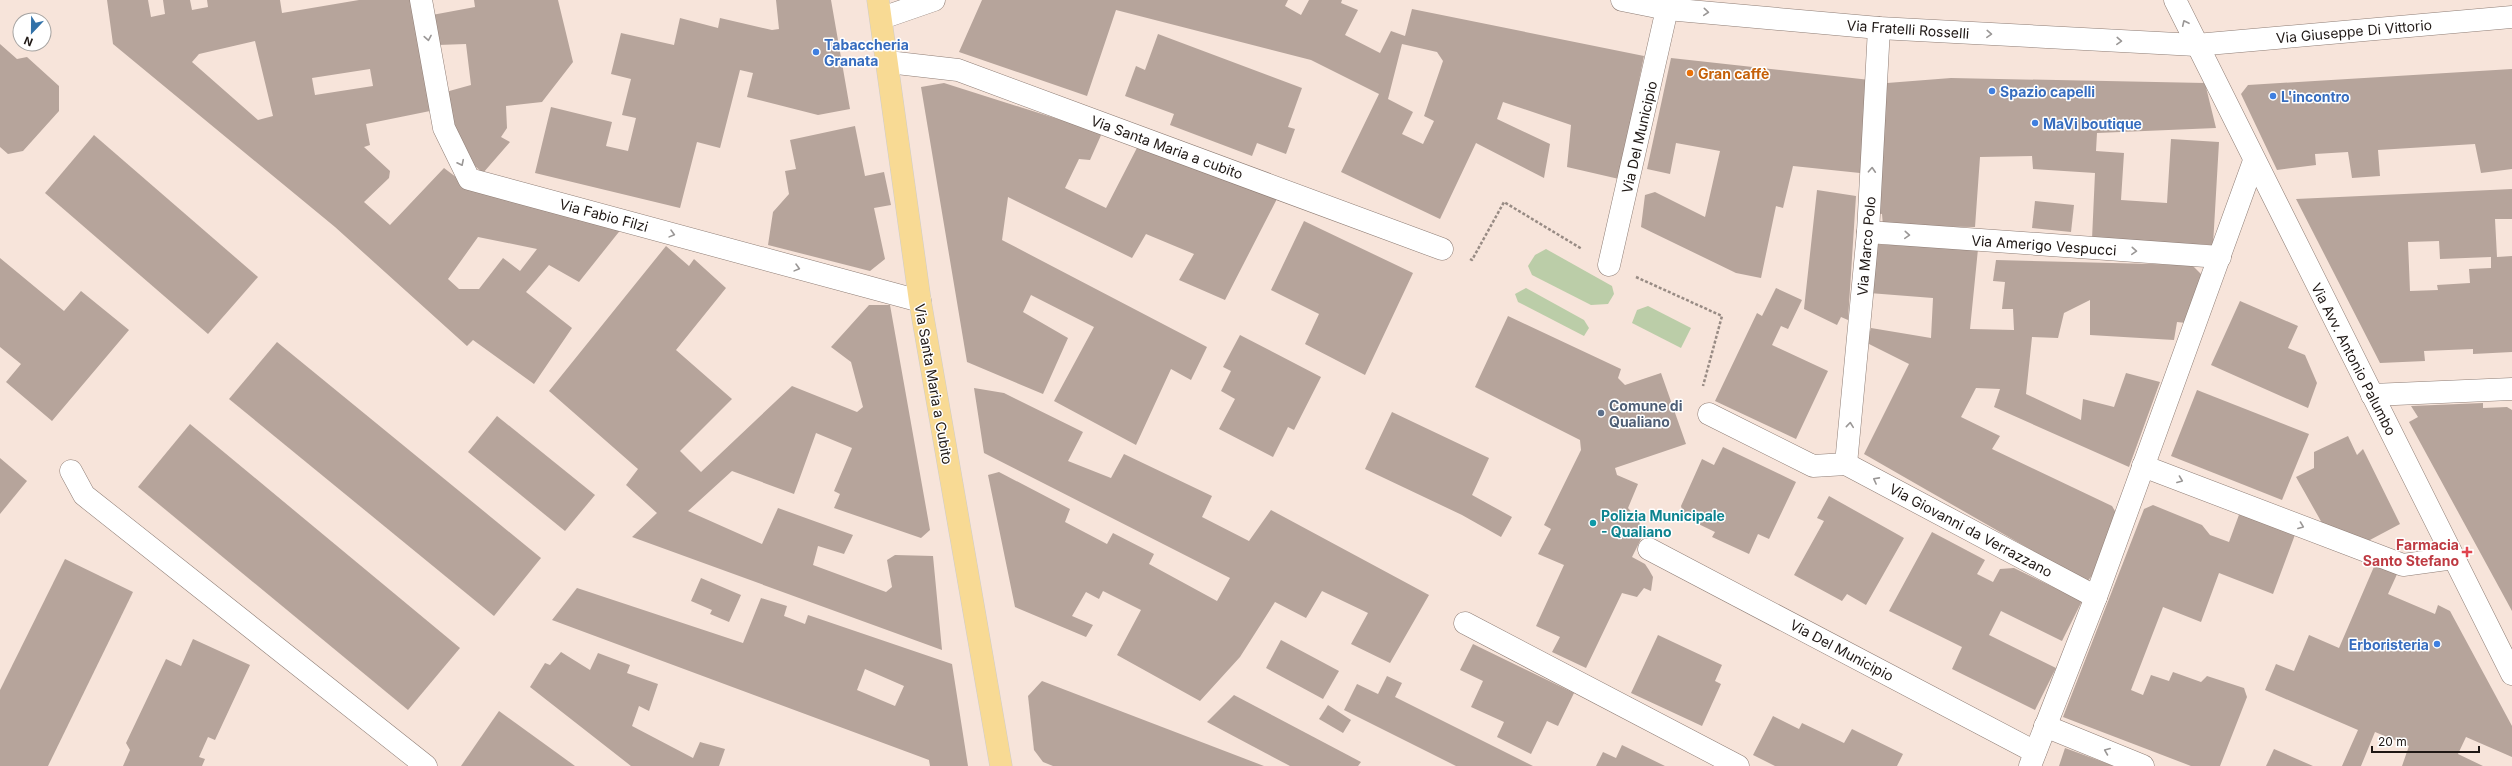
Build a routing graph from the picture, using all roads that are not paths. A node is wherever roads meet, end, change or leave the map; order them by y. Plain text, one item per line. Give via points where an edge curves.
1 (421, 0) edge
2 (934, 0) edge
3 (1622, 0) edge
4 (2175, 0) edge
5 (880, 9) edge
6 (1667, 9) junction
7 (2512, 17) edge
8 (1880, 28) junction
9 (2196, 45) junction
10 (888, 62) junction
11 (2254, 161) junction
12 (1868, 232) junction
13 (1442, 248) dead end
14 (2220, 257) junction
15 (1609, 265) dead end
16 (920, 301) junction
17 (2512, 389) edge
18 (2372, 395) junction
19 (1709, 414) dead end
20 (1846, 464) junction
21 (2143, 466) junction
22 (71, 471) dead end
23 (1649, 549) dead end
24 (2454, 558) junction
25 (2096, 597) junction
26 (1465, 624) dead end
27 (2506, 649) edge
28 (2512, 674) edge
29 (2038, 744) edge
30 (426, 766) edge
31 (1001, 766) edge
32 (1738, 766) edge
33 (2143, 766) edge

1 -> 16 street, Via Fabio Filzi via 444,128 468,179
2 - 5 street
3 - 6 street, Via Fratelli Rosselli
9 -> 4 street, Via Avv. Antonio Palumbo
5 - 10 main road, Via Santa Maria a Cubito
6 -> 8 street, Via Fratelli Rosselli
6 - 15 street, Via Del Municipio
7 - 9 street, Via Giuseppe Di Vittorio
8 -> 9 street, Via Fratelli Rosselli
12 -> 8 street, Via Marco Polo
9 - 11 street, Via Avv. Antonio Palumbo
10 - 13 street, Via Santa Maria a cubito via 958,70
10 - 16 main road, Via Santa Maria a Cubito
11 - 14 street
11 - 18 street, Via Avv. Antonio Palumbo
12 -> 14 street, Via Amerigo Vespucci
20 -> 12 street, Via Marco Polo
14 - 21 street
16 - 31 main road, Via Santa Maria a Cubito
17 - 18 street
18 - 24 street, Via Avv. Antonio Palumbo
19 - 20 street via 1813,466
25 -> 20 street, Via Giovanni da Verrazzano
21 -> 24 street via 2403,565
21 - 25 street
22 - 30 street via 84,495
23 - 29 street, Via Del Municipio
24 - 27 street, Via Avv. Antonio Palumbo
25 - 29 street
26 - 32 street
27 - 28 street, Via Avv. Antonio Palumbo
33 -> 29 street, Via Del Municipio

